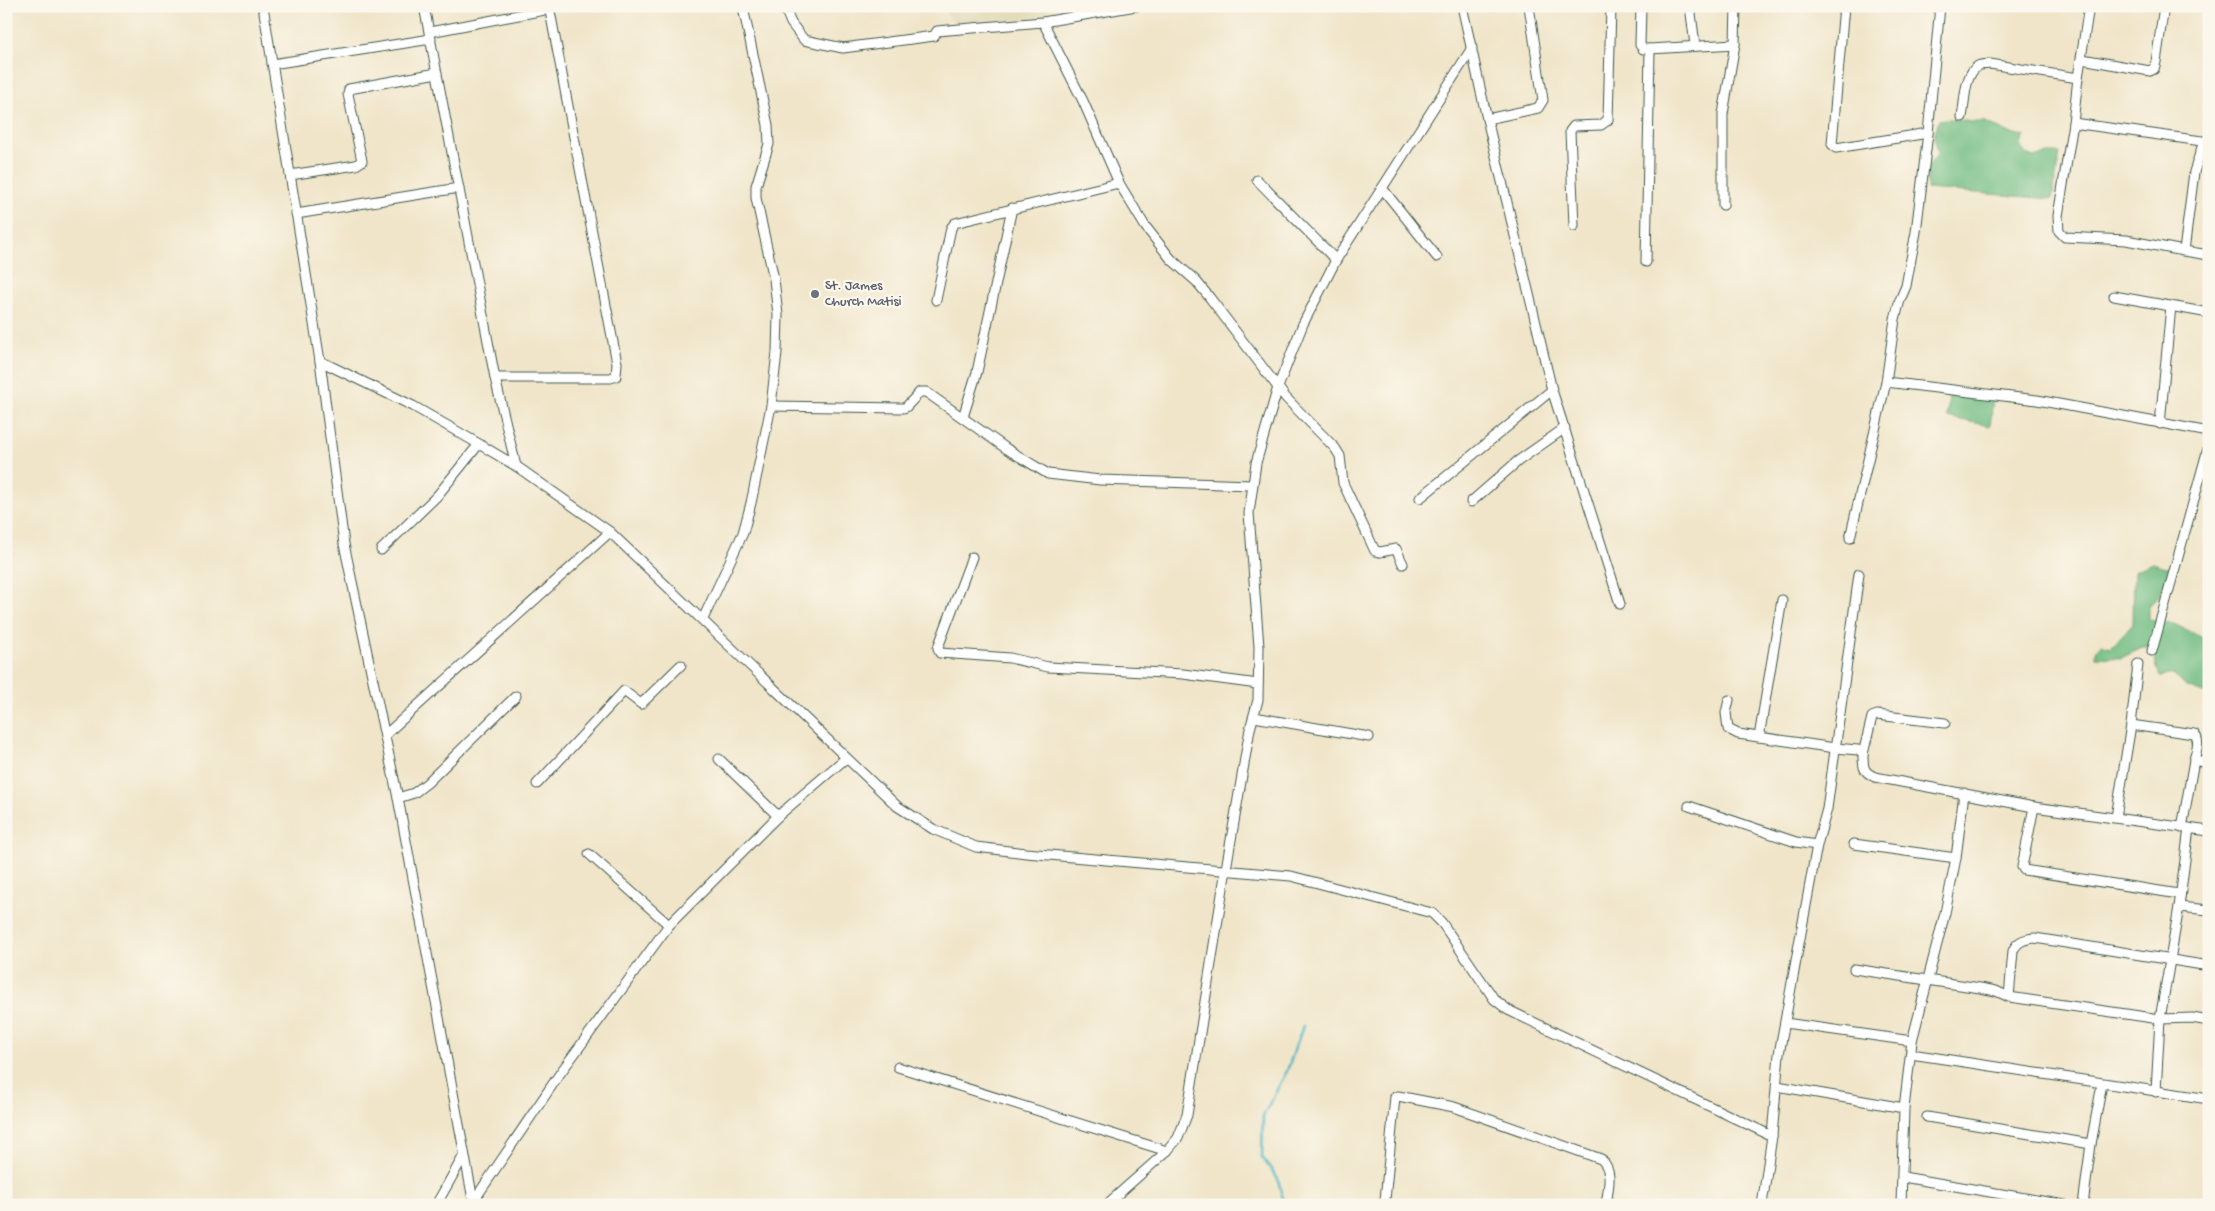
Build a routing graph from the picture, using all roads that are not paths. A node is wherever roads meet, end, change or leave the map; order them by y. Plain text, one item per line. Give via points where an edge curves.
1 (263, 6) edge
2 (424, 6) edge
3 (746, 6) edge
4 (784, 6) edge
5 (1136, 6) edge
6 (1462, 6) edge
7 (1529, 6) edge
8 (1611, 6) edge
9 (1641, 6) edge
10 (1690, 6) edge
11 (1736, 6) edge
12 (1844, 6) edge
13 (1940, 6) edge
14 (2089, 6) edge
15 (2164, 6) edge
16 (550, 8) edge
17 (1043, 22) junction
18 (430, 36) junction
19 (1735, 44) junction
20 (1695, 45) junction
21 (1472, 48) junction
22 (1650, 49) junction
23 (2082, 59) junction
24 (272, 64) junction
25 (437, 73) junction
26 (2078, 78) junction
27 (1962, 117) dead end
28 (1487, 119) junction
29 (2073, 123) junction
30 (1928, 134) junction
31 (2206, 141) edge
32 (290, 176) junction
33 (1257, 180) dead end
34 (1119, 183) junction
35 (459, 188) junction
36 (1382, 188) junction
37 (1723, 205) dead end
38 (1012, 208) junction
39 (296, 214) junction
40 (1574, 226) dead end
41 (2184, 251) junction
42 (2209, 255) edge
43 (1437, 257) dead end
44 (1336, 260) junction
45 (1646, 262) dead end
46 (2114, 296) dead end
47 (936, 300) dead end
48 (2171, 306) junction
49 (2209, 313) edge
50 (320, 361) junction
51 (495, 378) junction
52 (1886, 382) junction
53 (1278, 387) junction
54 (1552, 390) junction
55 (770, 406) junction
56 (963, 417) junction
57 (2160, 424) junction
58 (1565, 428) junction
59 (2209, 432) edge
60 (479, 444) junction
61 (2209, 445) edge
62 (516, 466) junction
63 (1252, 485) junction
64 (1420, 498) dead end
65 (1471, 502) dead end
66 (610, 532) junction
67 (1850, 538) dead end
68 (381, 550) dead end
69 (972, 557) dead end
70 (1403, 564) dead end
71 (1859, 574) dead end
72 (1782, 600) dead end
73 (1620, 604) dead end
74 (703, 619) junction
75 (2152, 651) dead end
76 (2138, 664) dead end
77 (681, 665) dead end
78 (1258, 684) junction
79 (516, 696) dead end
80 (1729, 700) dead end
81 (1254, 717) junction
82 (1945, 723) dead end
83 (2131, 725) junction
84 (385, 734) junction
85 (1368, 737) dead end
86 (1759, 737) junction
87 (1835, 748) junction
88 (1863, 754) junction
89 (720, 758) dead end
90 (846, 758) junction
91 (2194, 760) junction
92 (2209, 763) edge
93 (537, 784) dead end
94 (1964, 793) junction
95 (398, 798) junction
96 (1689, 806) dead end
97 (2034, 807) junction
98 (778, 816) junction
99 (2116, 817) junction
100 (2186, 828) junction
101 (2209, 831) edge
102 (1854, 844) dead end
103 (1817, 845) junction
104 (588, 854) dead end
105 (1956, 858) junction
106 (1226, 869) junction
107 (2179, 894) junction
108 (2179, 906) junction
109 (2209, 910) edge
110 (669, 925) junction
111 (2170, 960) junction
112 (2209, 966) edge
113 (1854, 970) dead end
114 (1926, 980) junction
115 (2009, 997) junction
116 (2160, 1019) junction
117 (2209, 1020) edge
118 (1785, 1022) junction
119 (1912, 1041) junction
120 (1911, 1054) junction
121 (898, 1067) dead end
122 (2102, 1084) junction
123 (1777, 1086) junction
124 (2156, 1092) junction
125 (2209, 1099) edge
126 (1904, 1108) junction
127 (1927, 1117) dead end
128 (1772, 1136) junction
129 (2091, 1144) junction
130 (1167, 1152) junction
131 (464, 1157) junction
132 (1902, 1177) junction
133 (1385, 1200) dead end
134 (473, 1203) edge
135 (436, 1205) edge
136 (1106, 1205) edge
137 (1606, 1205) edge
138 (1762, 1205) edge
139 (1901, 1205) edge
140 (2065, 1205) edge
141 (2083, 1205) edge

1 - 24 street
2 - 18 street
3 - 55 street via 744,12 768,125 769,144 756,186 756,198 774,280 778,315
4 - 17 street via 791,23 804,40 843,48 934,36 937,31 952,28
5 - 17 street
6 - 21 street
7 - 28 street via 1543,100 1538,108
8 - 40 street via 1608,120 1601,125 1574,126 1570,131
9 - 22 street via 1640,45 1642,49
10 - 20 street
11 - 19 street
12 - 30 street via 1832,144 1836,148
13 - 30 street
14 - 23 street
15 - 23 street via 2154,69 2150,71
16 - 18 street
16 - 51 street via 618,372 612,378
17 - 34 street
18 - 24 street
18 - 25 street
19 - 20 street
19 - 37 street via 1723,114
20 - 22 street
21 - 28 street
21 - 36 street
22 - 45 street
23 - 26 street
24 - 32 street
25 - 32 street via 349,89 362,161 356,165
25 - 35 street
26 - 27 street via 1979,65 1968,81
26 - 29 street
28 - 54 street
29 - 31 street
29 - 41 street via 2058,216 2059,231 2065,238 2126,240
30 - 52 street via 1916,232 1906,286 1895,320
31 - 41 street via 2194,172
32 - 39 street
33 - 44 street
34 - 38 street
34 - 53 street via 1151,235 1196,281
35 - 39 street
35 - 51 street
36 - 43 street
36 - 44 street
38 - 47 street via 955,223 951,228
38 - 56 street via 977,372
39 - 50 street
41 - 42 street
44 - 53 street via 1303,324
46 - 48 street
48 - 49 street
48 - 57 street
50 - 60 street via 412,406
50 - 84 street via 344,544
51 - 62 street
52 - 57 street via 2037,400
52 - 67 street
53 - 63 street
53 - 70 street via 1340,456 1343,483 1375,551 1396,549
54 - 58 street
54 - 64 street
55 - 56 street via 903,408 923,392
55 - 74 street via 742,533
56 - 63 street via 1048,474 1100,480
57 - 59 street
58 - 65 street via 1518,461
58 - 73 street
60 - 62 street
60 - 68 street via 437,496
61 - 75 street
62 - 66 street
63 - 78 street via 1249,513 1259,647
66 - 74 street
66 - 84 street
69 - 78 street via 940,642 940,652 1010,658 1048,667 1183,674
71 - 87 street
72 - 86 street
74 - 90 street
76 - 83 street
77 - 93 street via 641,704 624,691
78 - 81 street
79 - 95 street via 427,783 414,793
80 - 86 street via 1726,713 1728,729
81 - 85 street
81 - 106 street
82 - 88 street via 1877,715 1872,717
83 - 91 street via 2194,734 2198,742
83 - 99 street
84 - 95 street
86 - 87 street
87 - 88 street via 1858,750
87 - 103 street via 1827,809
88 - 94 street via 1863,769 1875,777
89 - 98 street
90 - 98 street
90 - 106 street via 897,806 933,829 976,847
91 - 92 street
91 - 100 street
94 - 97 street
94 - 105 street
95 - 131 street
96 - 103 street via 1796,842
97 - 99 street
97 - 107 street via 2024,870
98 - 110 street
99 - 100 street
100 - 101 street
100 - 107 street
102 - 105 street
103 - 118 street
104 - 110 street
105 - 114 street
106 - 128 street via 1291,876 1432,913 1494,999 1508,1010
106 - 130 street via 1187,1115 1178,1138
107 - 108 street
108 - 109 street
108 - 111 street
110 - 134 street via 561,1072
111 - 112 street
111 - 115 street via 2026,939 2013,951
111 - 116 street
113 - 114 street
114 - 115 street via 1996,991
114 - 119 street
115 - 116 street
116 - 117 street
116 - 124 street
118 - 119 street
118 - 123 street
119 - 120 street
120 - 122 street
120 - 126 street
121 - 130 street
122 - 124 street
122 - 129 street
123 - 126 street
123 - 128 street
124 - 125 street
126 - 132 street
127 - 129 street
128 - 138 street
129 - 141 street
130 - 136 street
131 - 134 street
131 - 135 street
132 - 139 street
132 - 140 street
133 - 137 street via 1395,1097 1398,1096 1454,1107 1601,1159 1608,1166 1610,1177

